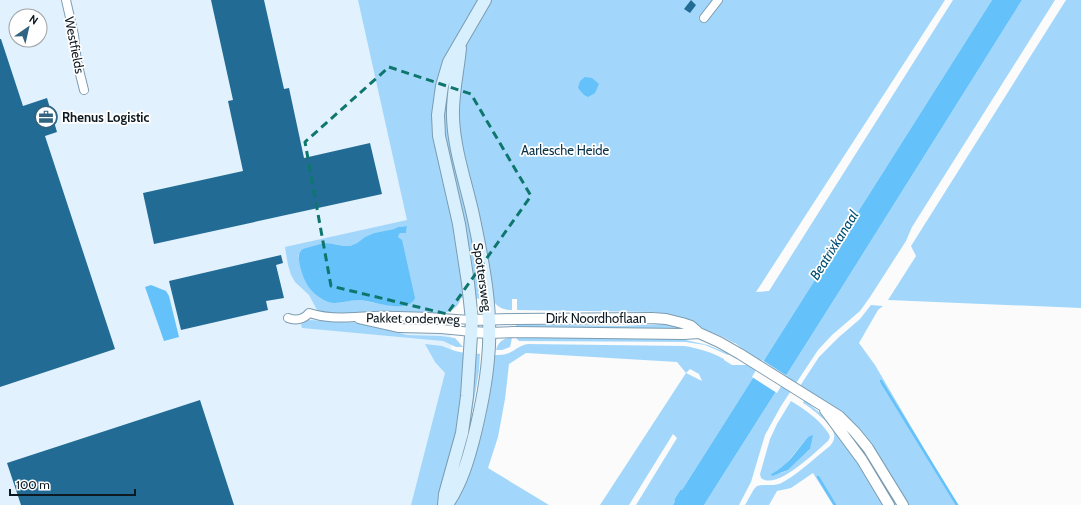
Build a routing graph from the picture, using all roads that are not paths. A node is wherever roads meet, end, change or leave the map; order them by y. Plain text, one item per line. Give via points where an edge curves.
1 (66, 0) edge
2 (485, 0) edge
3 (718, 0) edge
4 (704, 18) dead end
5 (460, 45) junction
6 (84, 90) dead end
7 (288, 318) dead end
8 (355, 318) junction
9 (489, 320) junction
10 (472, 326) junction
11 (489, 333) junction
12 (699, 334) junction
13 (823, 407) junction
14 (444, 505) edge
15 (447, 505) edge
16 (889, 505) edge
17 (903, 505) edge

1 - 6 street, Westfields
2 - 5 main road, Spottersweg
3 - 4 street
5 - 9 main road, Spottersweg via 453,118 457,149 485,279
5 - 10 main road, Spottersweg via 449,62 438,115 439,136 459,224
7 - 8 street, Pakket onderweg via 302,318 309,312 323,317
8 - 10 street, Pakket onderweg via 392,316
8 - 10 street, Pakket onderweg via 399,328 441,329
9 - 10 street, Dirk Noordhoflaan
9 - 11 main road, Spottersweg
9 - 12 street, Dirk Noordhoflaan via 652,318 691,326
10 - 11 street, Dirk Noordhoflaan
10 - 14 main road, Spottersweg via 462,433
11 - 12 street, Dirk Noordhoflaan
11 - 15 main road, Spottersweg via 482,402 467,461
12 - 13 street, Dirk Noordhoflaan via 740,354
13 - 16 street, Dirk Noordhoflaan via 862,460
13 - 17 street, Dirk Noordhoflaan via 839,416 855,432 868,448

